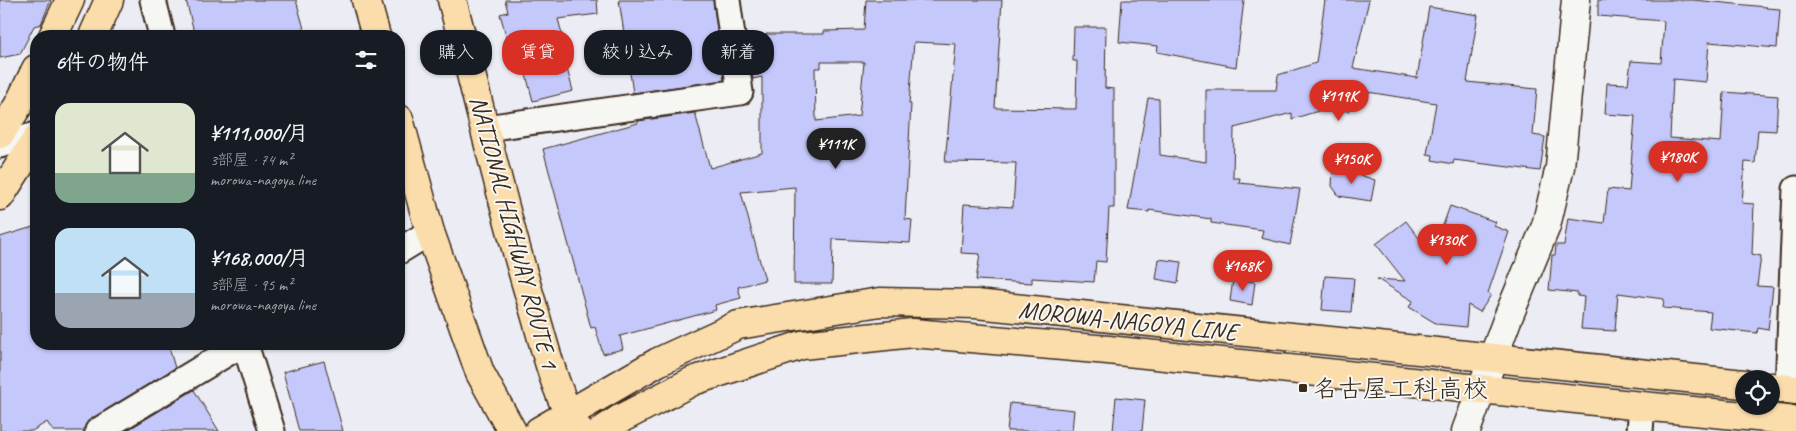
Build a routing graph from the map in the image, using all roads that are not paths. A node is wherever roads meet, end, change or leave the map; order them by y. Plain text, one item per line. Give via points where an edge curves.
1 (70, 0) edge
2 (110, 0) edge
3 (153, 0) edge
4 (366, 0) edge
5 (452, 0) edge
6 (727, 0) edge
7 (1576, 0) edge
8 (56, 30) edge
9 (96, 30) edge
10 (160, 30) edge
11 (374, 30) edge
12 (30, 81) edge
13 (486, 128) junction
14 (0, 134) edge
15 (30, 137) edge
16 (405, 141) edge
17 (0, 145) edge
18 (30, 149) edge
19 (1796, 188) edge
20 (0, 196) edge
21 (430, 232) junction
22 (405, 247) edge
23 (233, 350) edge
24 (245, 350) edge
25 (1493, 358) junction
26 (1735, 383) edge
27 (1785, 388) edge
28 (1481, 389) junction
29 (1641, 419) edge
30 (1796, 421) edge
31 (573, 423) edge
32 (98, 431) edge
33 (272, 431) edge
34 (512, 431) edge
35 (539, 431) edge
36 (602, 431) edge
37 (1466, 431) edge

1 - 8 main road
2 - 9 main road
3 - 10 street
4 - 11 main road
5 - 13 main road, NATIONAL HIGHWAY ROUTE 1
6 - 13 street via 740,92
7 - 25 main road via 1560,167 1546,226
12 - 14 main road
13 - 31 main road, NATIONAL HIGHWAY ROUTE 1 via 514,246 545,349
15 - 17 street
16 - 21 main road
18 - 20 main road
19 - 27 street
21 - 22 street
21 - 34 main road via 480,374
23 - 32 street
24 - 33 street
25 - 26 main road, MOROWA-NAGOYA LINE
25 - 28 main road
25 - 31 main road, MOROWA-NAGOYA LINE via 976,304 880,302 738,325 658,362
28 - 29 main road, MOROWA-NAGOYA LINE
28 - 36 main road, MOROWA-NAGOYA LINE via 912,333 802,345 693,381
28 - 37 main road
29 - 30 main road, MOROWA-NAGOYA LINE
31 - 35 main road, MOROWA-NAGOYA LINE

